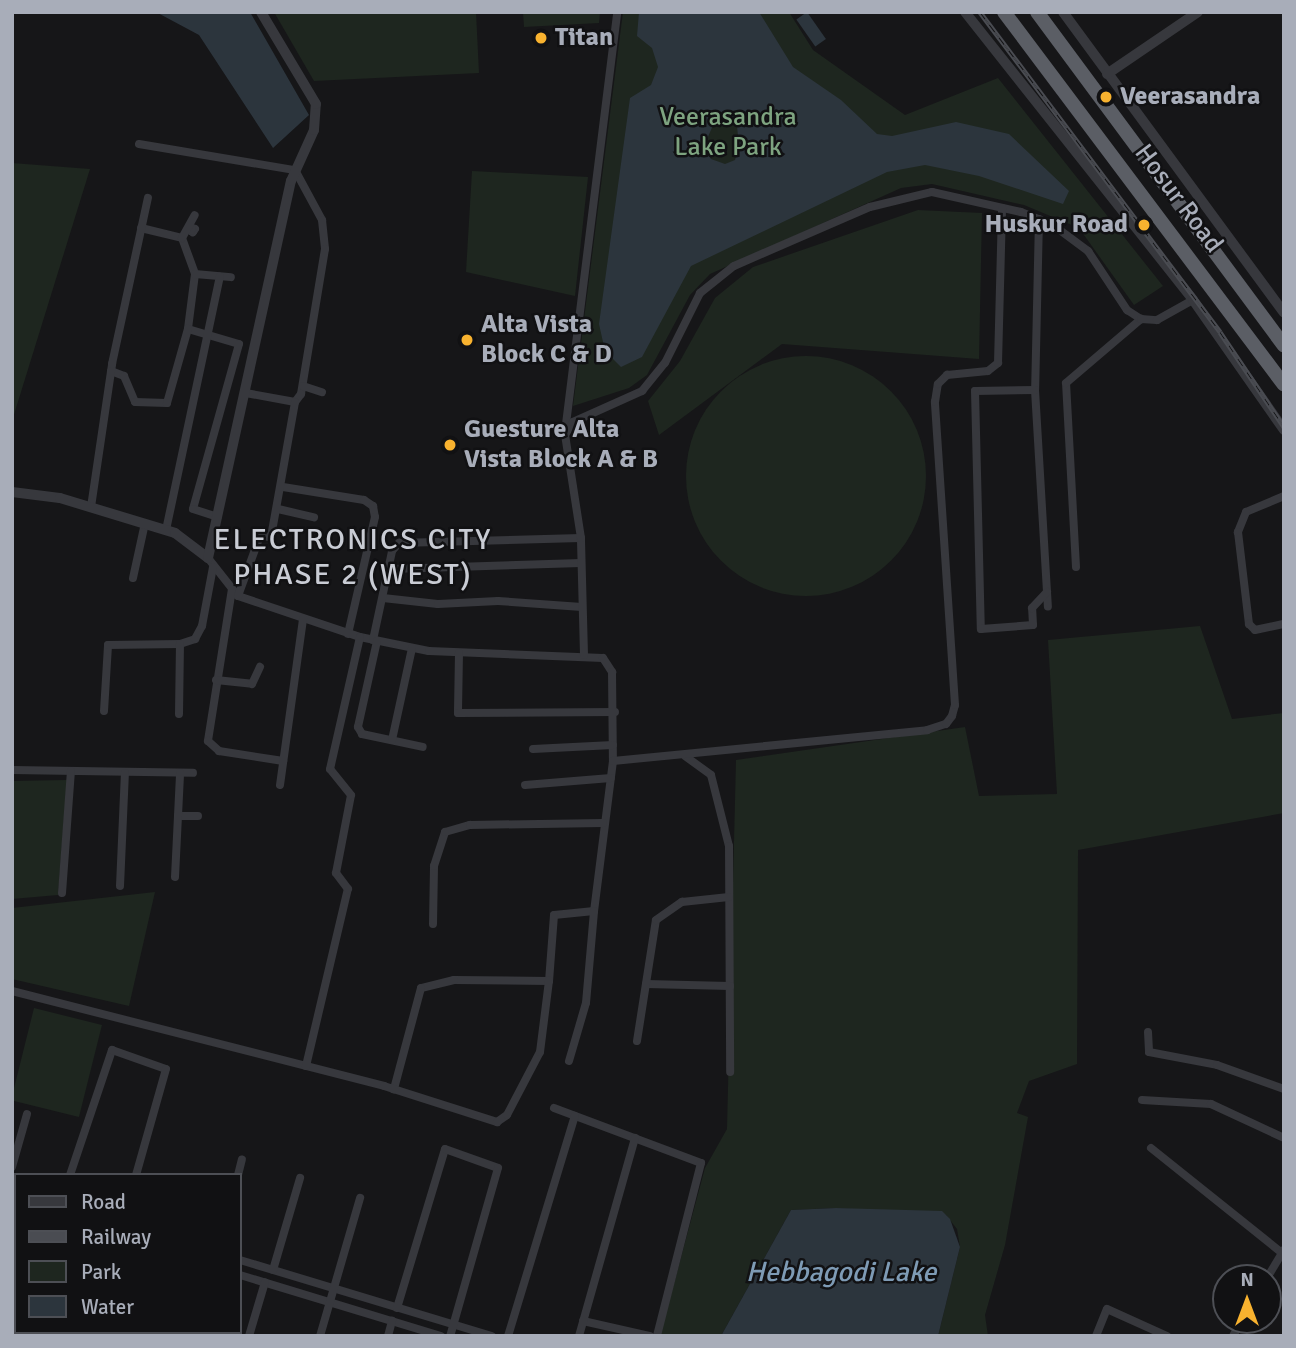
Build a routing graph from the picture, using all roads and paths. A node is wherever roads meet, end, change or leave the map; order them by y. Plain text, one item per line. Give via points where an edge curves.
1 (261, 12) edge
2 (617, 12) edge
3 (965, 12) edge
4 (1004, 12) edge
5 (1037, 12) edge
6 (1063, 12) edge
7 (1198, 12) edge
8 (1107, 74) junction
9 (1089, 88) junction
10 (1071, 100) junction
11 (139, 144) dead end
12 (295, 170) junction
13 (148, 198) dead end
14 (1002, 208) junction
15 (195, 215) dead end
16 (1039, 219) junction
17 (141, 228) junction
18 (182, 238) junction
19 (195, 274) junction
20 (220, 277) junction
21 (231, 278) dead end
22 (1193, 300) junction
23 (1284, 313) edge
24 (1141, 319) junction
25 (188, 329) junction
26 (210, 335) junction
27 (1284, 346) edge
28 (111, 371) junction
29 (1284, 385) edge
30 (303, 386) junction
31 (1035, 390) junction
32 (322, 392) dead end
33 (246, 393) junction
34 (295, 402) junction
35 (1284, 430) edge
36 (565, 435) junction
37 (283, 487) junction
38 (12, 492) edge
39 (1284, 496) edge
40 (91, 507) junction
41 (278, 509) junction
42 (218, 517) junction
43 (314, 517) dead end
44 (145, 523) junction
45 (166, 530) junction
46 (581, 538) junction
47 (211, 562) junction
48 (581, 563) junction
49 (1076, 567) dead end
50 (391, 569) junction
51 (133, 578) dead end
52 (232, 589) junction
53 (1047, 592) junction
54 (239, 596) junction
55 (383, 598) junction
56 (582, 607) junction
57 (1048, 607) dead end
58 (303, 619) junction
59 (1284, 624) edge
60 (348, 634) junction
61 (360, 637) junction
62 (375, 640) junction
63 (180, 644) junction
64 (412, 648) junction
65 (459, 653) junction
66 (584, 655) junction
67 (260, 667) dead end
68 (216, 680) junction
69 (104, 710) dead end
70 (615, 712) junction
71 (179, 714) dead end
72 (392, 740) junction
73 (613, 745) junction
74 (423, 747) dead end
75 (533, 749) dead end
76 (685, 756) junction
77 (283, 761) junction
78 (612, 761) junction
79 (12, 769) edge
80 (71, 771) junction
81 (125, 773) junction
82 (180, 773) junction
83 (193, 773) dead end
84 (611, 778) junction
85 (280, 785) dead end
86 (525, 785) dead end
87 (178, 816) junction
88 (198, 816) dead end
89 (603, 823) junction
90 (175, 877) dead end
91 (120, 886) dead end
92 (62, 893) dead end
93 (729, 897) junction
94 (594, 911) junction
95 (433, 924) dead end
96 (549, 981) junction
97 (646, 984) junction
98 (730, 986) junction
99 (12, 991) edge
100 (1148, 1032) dead end
101 (637, 1041) dead end
102 (569, 1061) dead end
103 (306, 1066) junction
104 (730, 1072) dead end
105 (1284, 1088) edge
106 (394, 1089) junction
107 (1142, 1100) dead end
108 (554, 1108) dead end
109 (27, 1114) dead end
110 (575, 1116) junction
111 (635, 1138) junction
112 (1284, 1138) edge
113 (1151, 1148) dead end
114 (242, 1159) dead end
115 (12, 1167) edge
116 (71, 1173) edge
117 (137, 1173) edge
118 (238, 1173) edge
119 (300, 1178) dead end
120 (360, 1198) dead end
121 (1283, 1251) edge
122 (242, 1261) edge
123 (273, 1270) junction
124 (242, 1276) edge
125 (265, 1282) junction
126 (334, 1289) junction
127 (330, 1302) junction
128 (397, 1308) junction
129 (393, 1321) junction
130 (583, 1321) junction
131 (453, 1325) junction
132 (248, 1336) edge
133 (320, 1336) edge
134 (388, 1336) edge
135 (441, 1336) edge
136 (450, 1336) edge
137 (492, 1336) edge
138 (509, 1336) edge
139 (579, 1336) edge
140 (650, 1336) edge
141 (657, 1336) edge
142 (1096, 1336) edge
143 (1167, 1336) edge

1 - 12 street via 316,104 314,130
2 - 36 street
3 - 22 street
4 - 10 highway, Hosur Road
5 - 9 highway, Hosur Road
6 - 8 street
7 - 8 street
8 - 23 street
9 - 10 highway
9 - 27 highway, Hosur Road
10 - 29 highway, Hosur Road
11 - 12 street
12 - 30 street via 325,234
12 - 33 street
13 - 17 street
14 - 16 street
14 - 36 street via 932,192 912,194 870,207 734,266 700,293 665,363 642,391 573,422
14 - 76 street via 998,363 988,371 947,375 938,384 935,402 955,705 952,716 927,730
15 - 18 street
16 - 24 street via 1088,251 1127,310
16 - 31 street
17 - 18 street
17 - 28 street
18 - 19 street
19 - 20 street
19 - 25 street
20 - 21 street
20 - 26 street
22 - 24 street via 1157,320
22 - 35 street
24 - 49 street via 1066,383
25 - 26 street
25 - 28 street via 167,403 135,402 124,376
26 - 42 street via 239,344 193,509
26 - 45 street
28 - 40 street
30 - 32 street
30 - 34 street
31 - 53 street
31 - 53 street via 975,391 981,629 1033,625 1032,608
33 - 34 street
33 - 42 street
34 - 37 street
36 - 46 street
37 - 41 street
37 - 60 street via 364,500 373,506 375,517
38 - 40 street
39 - 59 street via 1246,512 1237,532 1249,624 1255,630
40 - 44 street
41 - 43 street
41 - 54 street via 271,537 260,536
42 - 47 street
44 - 45 street
44 - 51 street
45 - 47 street
46 - 48 street
46 - 50 street via 408,540 394,547
47 - 52 street
47 - 63 street via 200,634
48 - 50 street
48 - 56 street
50 - 55 street
52 - 54 street
52 - 68 street
53 - 57 street
54 - 58 street
55 - 56 street via 438,604 498,601
55 - 62 street
56 - 66 street
58 - 60 street
58 - 77 street
60 - 61 street
61 - 62 street
61 - 103 street via 330,769 351,795 336,873 348,889
62 - 64 street
62 - 72 street via 358,727 362,734
63 - 69 street via 108,645
63 - 71 street
64 - 65 street
64 - 72 street
65 - 66 street
65 - 70 street via 458,713
66 - 70 street via 603,657 612,672
67 - 68 street via 252,684
68 - 77 street via 207,729 212,748
70 - 73 street
72 - 74 street
73 - 75 street
73 - 78 street
76 - 78 street
76 - 93 street via 711,775 729,846
77 - 85 street
78 - 84 street
79 - 80 street
80 - 81 street
80 - 92 street
81 - 82 street
81 - 91 street
82 - 83 street
82 - 87 street
84 - 86 street
84 - 89 street
87 - 88 street
87 - 90 street
89 - 94 street
89 - 95 street via 470,825 445,832 434,866
93 - 97 street via 694,899 665,911 651,933
93 - 98 street
94 - 96 street via 554,915
94 - 102 street via 586,1003
96 - 106 street via 454,980 421,988
96 - 106 street via 540,1052 507,1115 497,1122
97 - 98 street
97 - 101 street
98 - 104 street
99 - 103 street
100 - 105 street via 1149,1052 1217,1065
103 - 106 street
107 - 112 street via 1211,1104
108 - 110 street
109 - 115 street
110 - 111 street
110 - 138 street
111 - 130 street
111 - 141 street via 701,1163
113 - 121 street
114 - 118 street
116 - 117 street via 112,1049 166,1069
119 - 123 street
120 - 126 street
122 - 123 street
123 - 126 street
124 - 125 street
125 - 127 street
125 - 132 street
126 - 127 street
126 - 128 street
127 - 129 street
127 - 133 street
128 - 131 street
128 - 131 street via 445,1149 498,1168
129 - 134 street
129 - 135 street
130 - 139 street
130 - 140 street
131 - 136 street
131 - 137 street
142 - 143 street via 1107,1308

